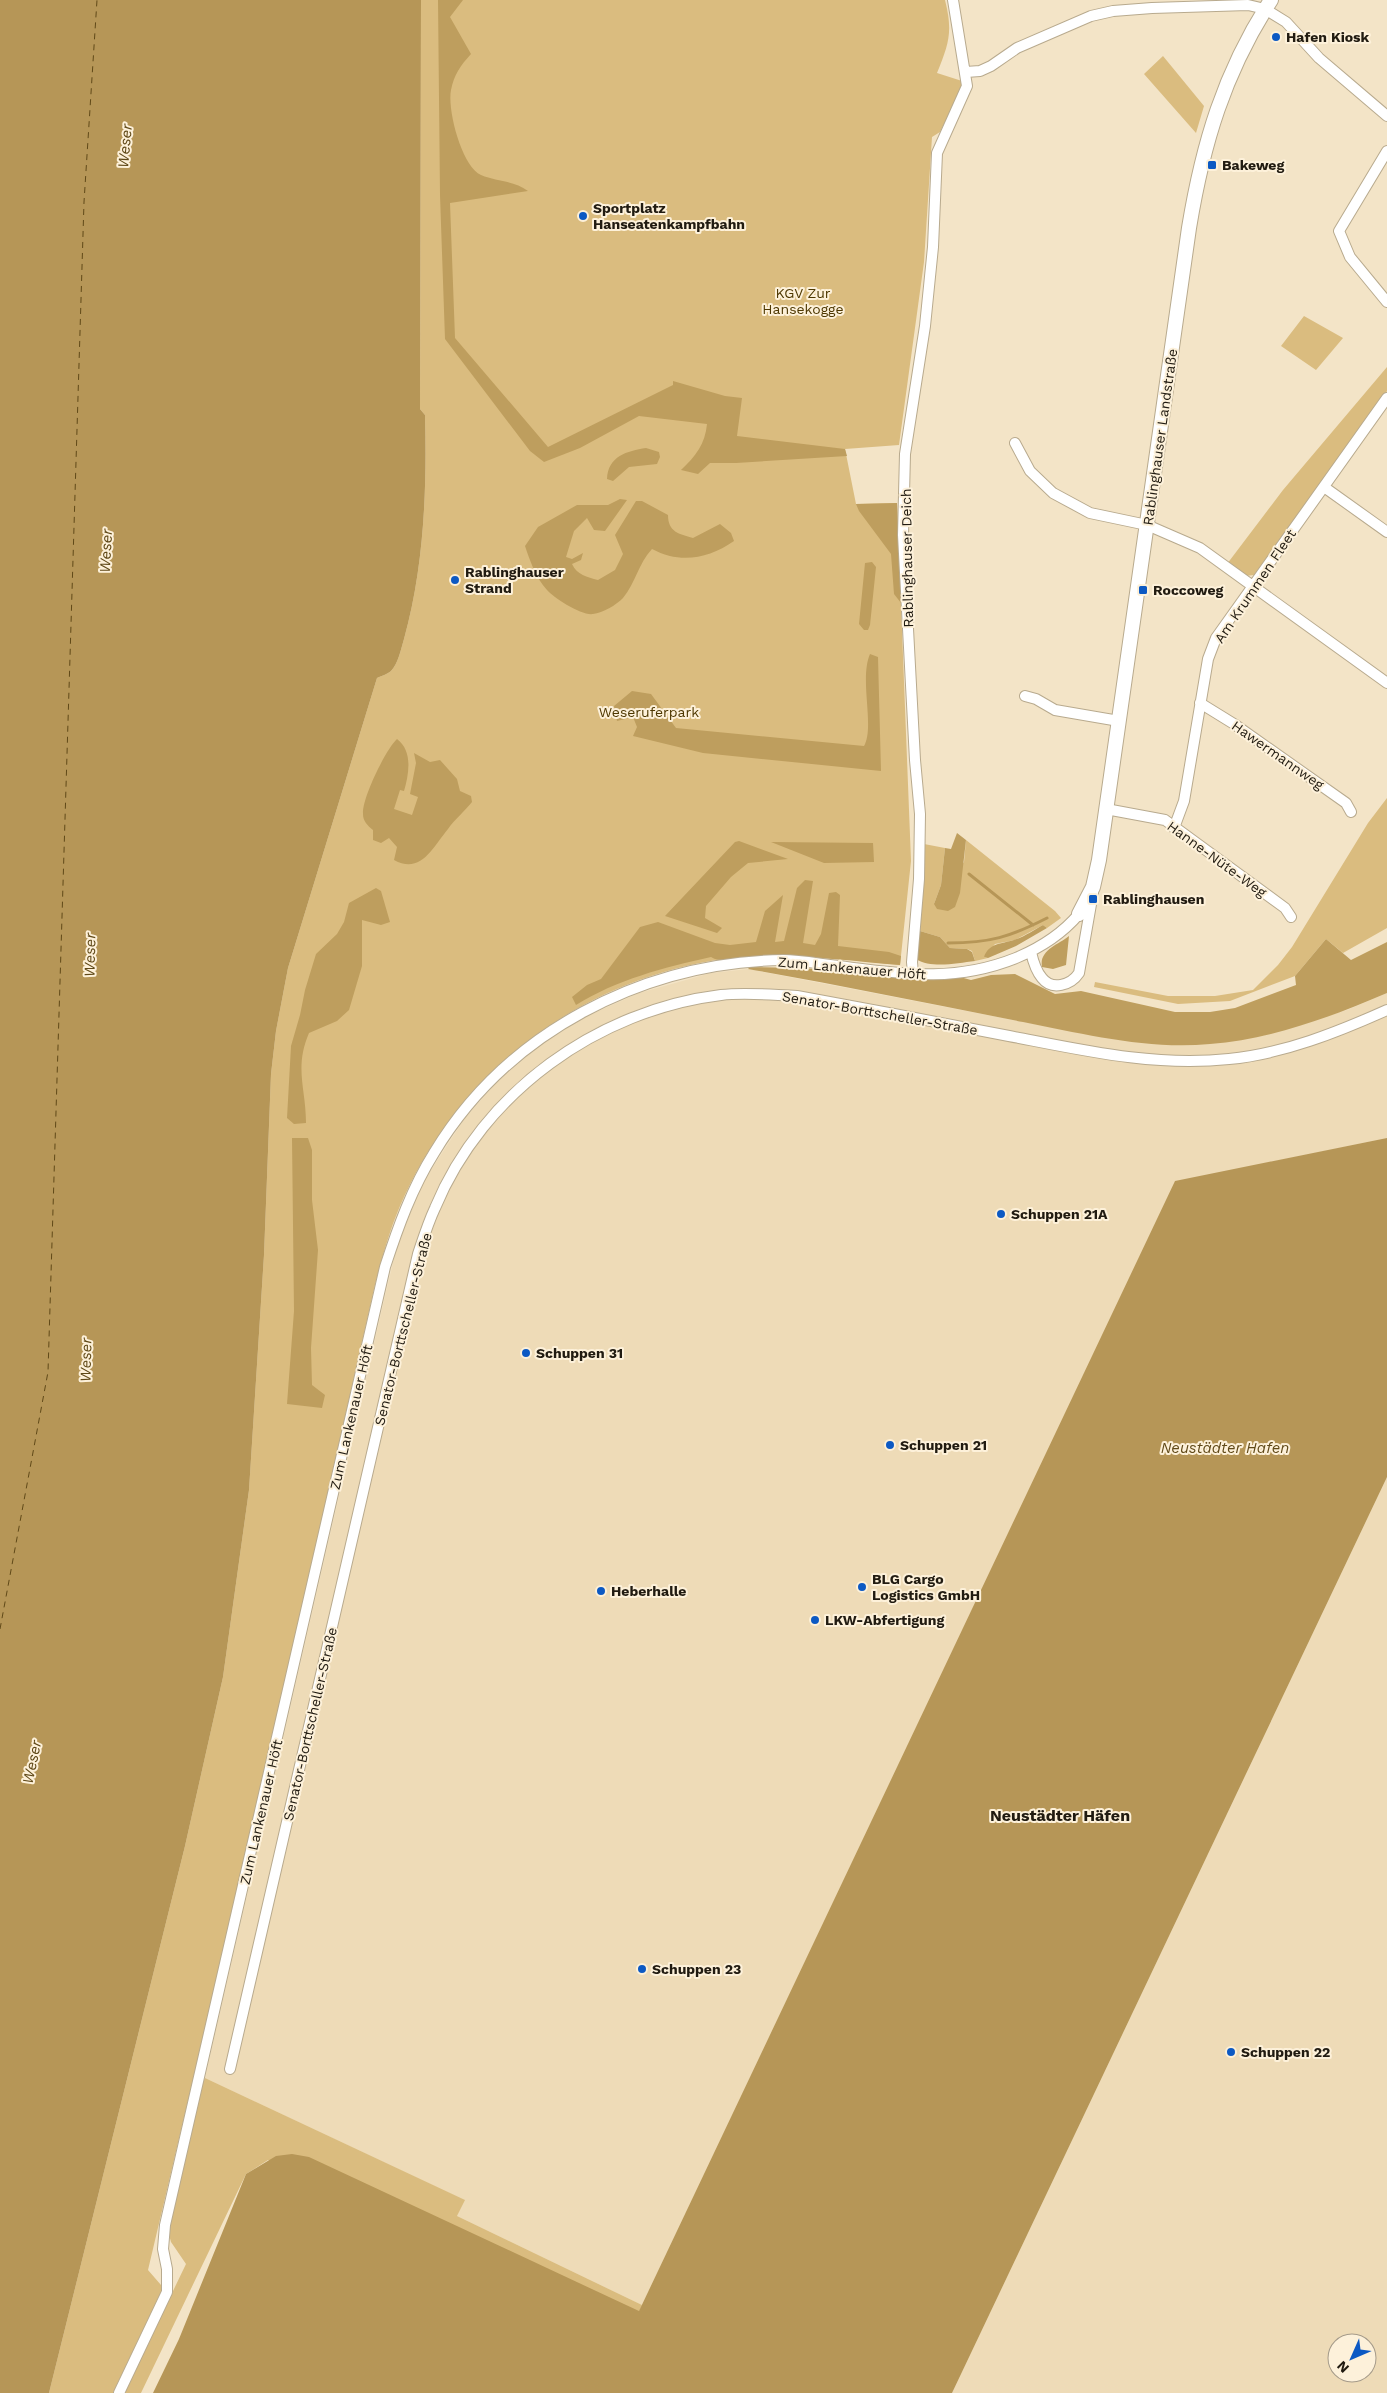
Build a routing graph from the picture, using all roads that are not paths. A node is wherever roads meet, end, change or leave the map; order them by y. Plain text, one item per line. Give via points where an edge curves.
1 (953, 0) edge
2 (1268, 4) edge
3 (966, 72) junction
4 (1387, 116) edge
5 (1387, 151) edge
6 (1387, 302) edge
7 (1387, 398) edge
8 (1015, 443) dead end
9 (1324, 487) junction
10 (1147, 525) junction
11 (1387, 532) edge
12 (1253, 585) junction
13 (1387, 683) edge
14 (1025, 696) dead end
15 (1200, 703) junction
16 (1119, 721) junction
17 (1106, 809) junction
18 (1351, 812) dead end
19 (1174, 828) junction
20 (1093, 887) junction
21 (1079, 914) joint
22 (1291, 917) dead end
23 (1031, 952) junction
24 (913, 974) junction
25 (1387, 1010) edge
26 (230, 2069) dead end
27 (119, 2393) edge

1 - 3 street, Rablinghauser Deich
2 - 3 street via 1113,11 1073,23 1017,48 980,71
2 - 4 street via 1319,58
2 - 10 street, Rablinghauser Landstraße via 1230,74 1202,158
3 - 24 street, Rablinghauser Deich via 966,92 937,153 933,247 925,326 905,454 903,535 920,814
5 - 6 street via 1339,231 1350,257
7 - 9 street, Am Krummen Fleet
8 - 10 street via 1030,471 1050,496 1090,514
9 - 11 street
9 - 12 street, Am Krummen Fleet
10 - 12 street via 1200,548
10 - 16 street, Rablinghauser Landstraße
12 - 13 street
12 - 15 street, Am Krummen Fleet via 1216,638 1208,659
14 - 16 street via 1036,698 1055,710
15 - 18 street, Hawermannweg via 1346,803
15 - 19 street, Am Krummen Fleet via 1184,801
16 - 17 street, Rablinghauser Landstraße
17 - 19 street, Hanne-Nüte-Weg via 1165,820
17 - 20 street, Rablinghauser Landstraße
19 - 22 street, Hanne-Nüte-Weg via 1285,908
20 - 21 street, Rablinghauser Landstraße
20 - 23 street, Rablinghauser Landstraße via 1082,960 1074,979 1066,985 1042,979
21 - 23 street, Zum Lankenauer Höft via 1063,931
23 - 24 street, Zum Lankenauer Höft via 982,969 940,975
24 - 27 street, Zum Lankenauer Höft via 785,960 715,965 632,989 563,1023 508,1064 468,1105 433,1154 406,1206 385,1267 165,2225 163,2249 167,2292
25 - 26 street, Senator-Borttscheller-Straße via 1284,1048 1230,1059 1167,1062 1104,1054 797,996 722,995 643,1013 577,1045 529,1080 503,1104 465,1151 435,1207 418,1254

